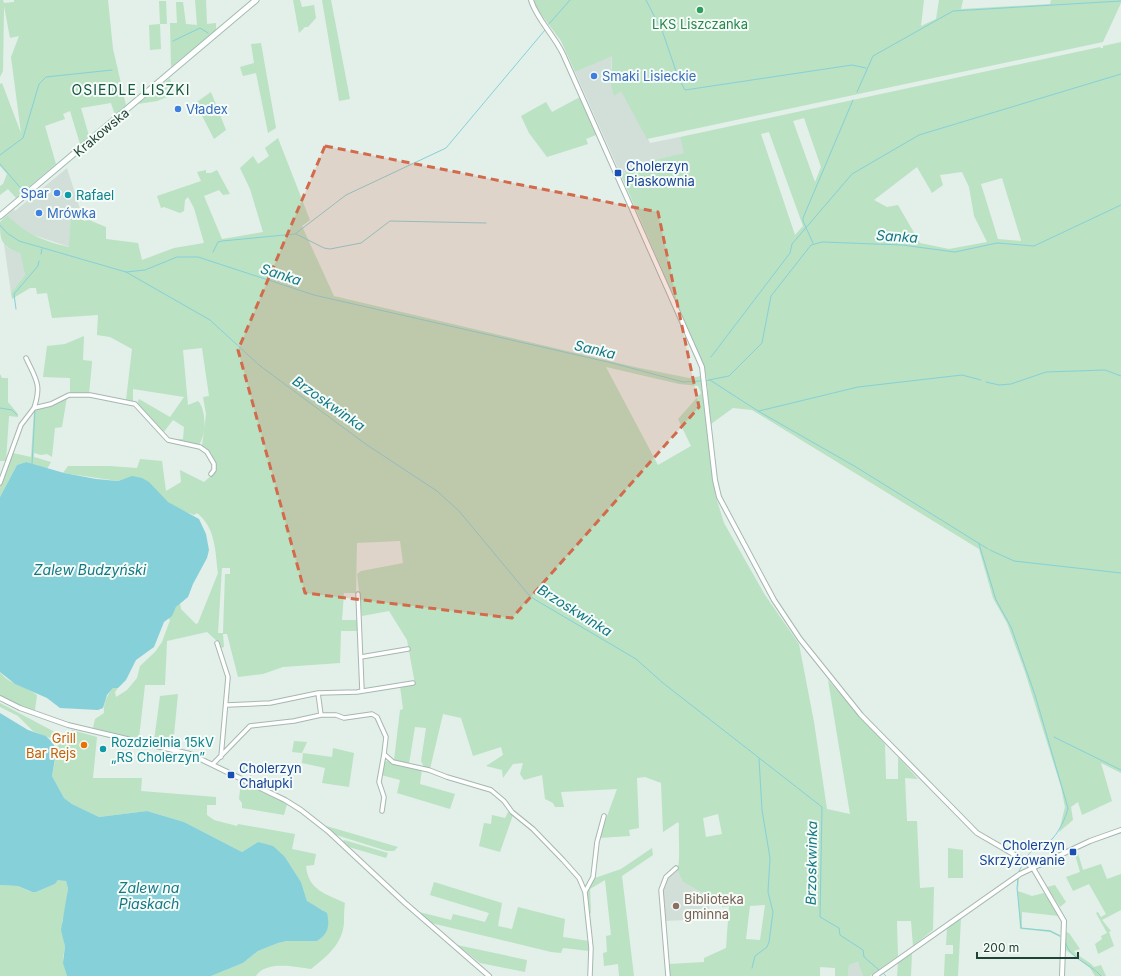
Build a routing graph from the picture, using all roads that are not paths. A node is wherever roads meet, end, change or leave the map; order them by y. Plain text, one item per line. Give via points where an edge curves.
1 (256, 0) edge
2 (531, 0) edge
3 (0, 216) edge
4 (26, 358) dead end
5 (34, 408) junction
6 (211, 474) dead end
7 (0, 483) edge
8 (358, 594) dead end
9 (217, 643) dead end
10 (408, 649) dead end
11 (361, 657) junction
12 (413, 683) dead end
13 (362, 691) junction
14 (318, 693) junction
15 (0, 698) edge
16 (227, 705) junction
17 (321, 715) junction
18 (384, 754) junction
19 (221, 757) junction
20 (213, 764) junction
21 (382, 811) dead end
22 (604, 816) dead end
23 (1121, 830) edge
24 (1032, 867) junction
25 (676, 868) dead end
26 (585, 892) junction
27 (876, 975) edge
28 (489, 976) edge
29 (590, 976) edge
30 (668, 976) edge
31 (1062, 976) edge

1 - 3 main road, Krakowska
2 - 24 street via 536,13 557,42 699,360 715,480 722,505 774,600 800,639 861,715 977,833
4 - 5 street via 38,383 39,392
5 - 6 street via 69,395 135,404 168,440 200,447 207,452 214,464
5 - 7 street via 21,425
8 - 11 street
9 - 16 street via 228,677
10 - 11 street
11 - 13 street
12 - 13 street
13 - 14 street
14 - 16 street via 270,703
14 - 17 street
15 - 20 street via 27,711 68,725 162,746
16 - 19 street
17 - 18 street via 347,718 372,714 377,716 386,737
17 - 19 street via 250,726
18 - 21 street via 379,782 384,797
18 - 26 street via 393,762 491,790 563,860 579,878
19 - 20 street
20 - 28 street via 301,810
22 - 26 street via 598,835 593,877
23 - 24 street
24 - 27 street
24 - 31 street via 1064,921
25 - 30 street via 666,877 661,890
26 - 29 street via 591,948

